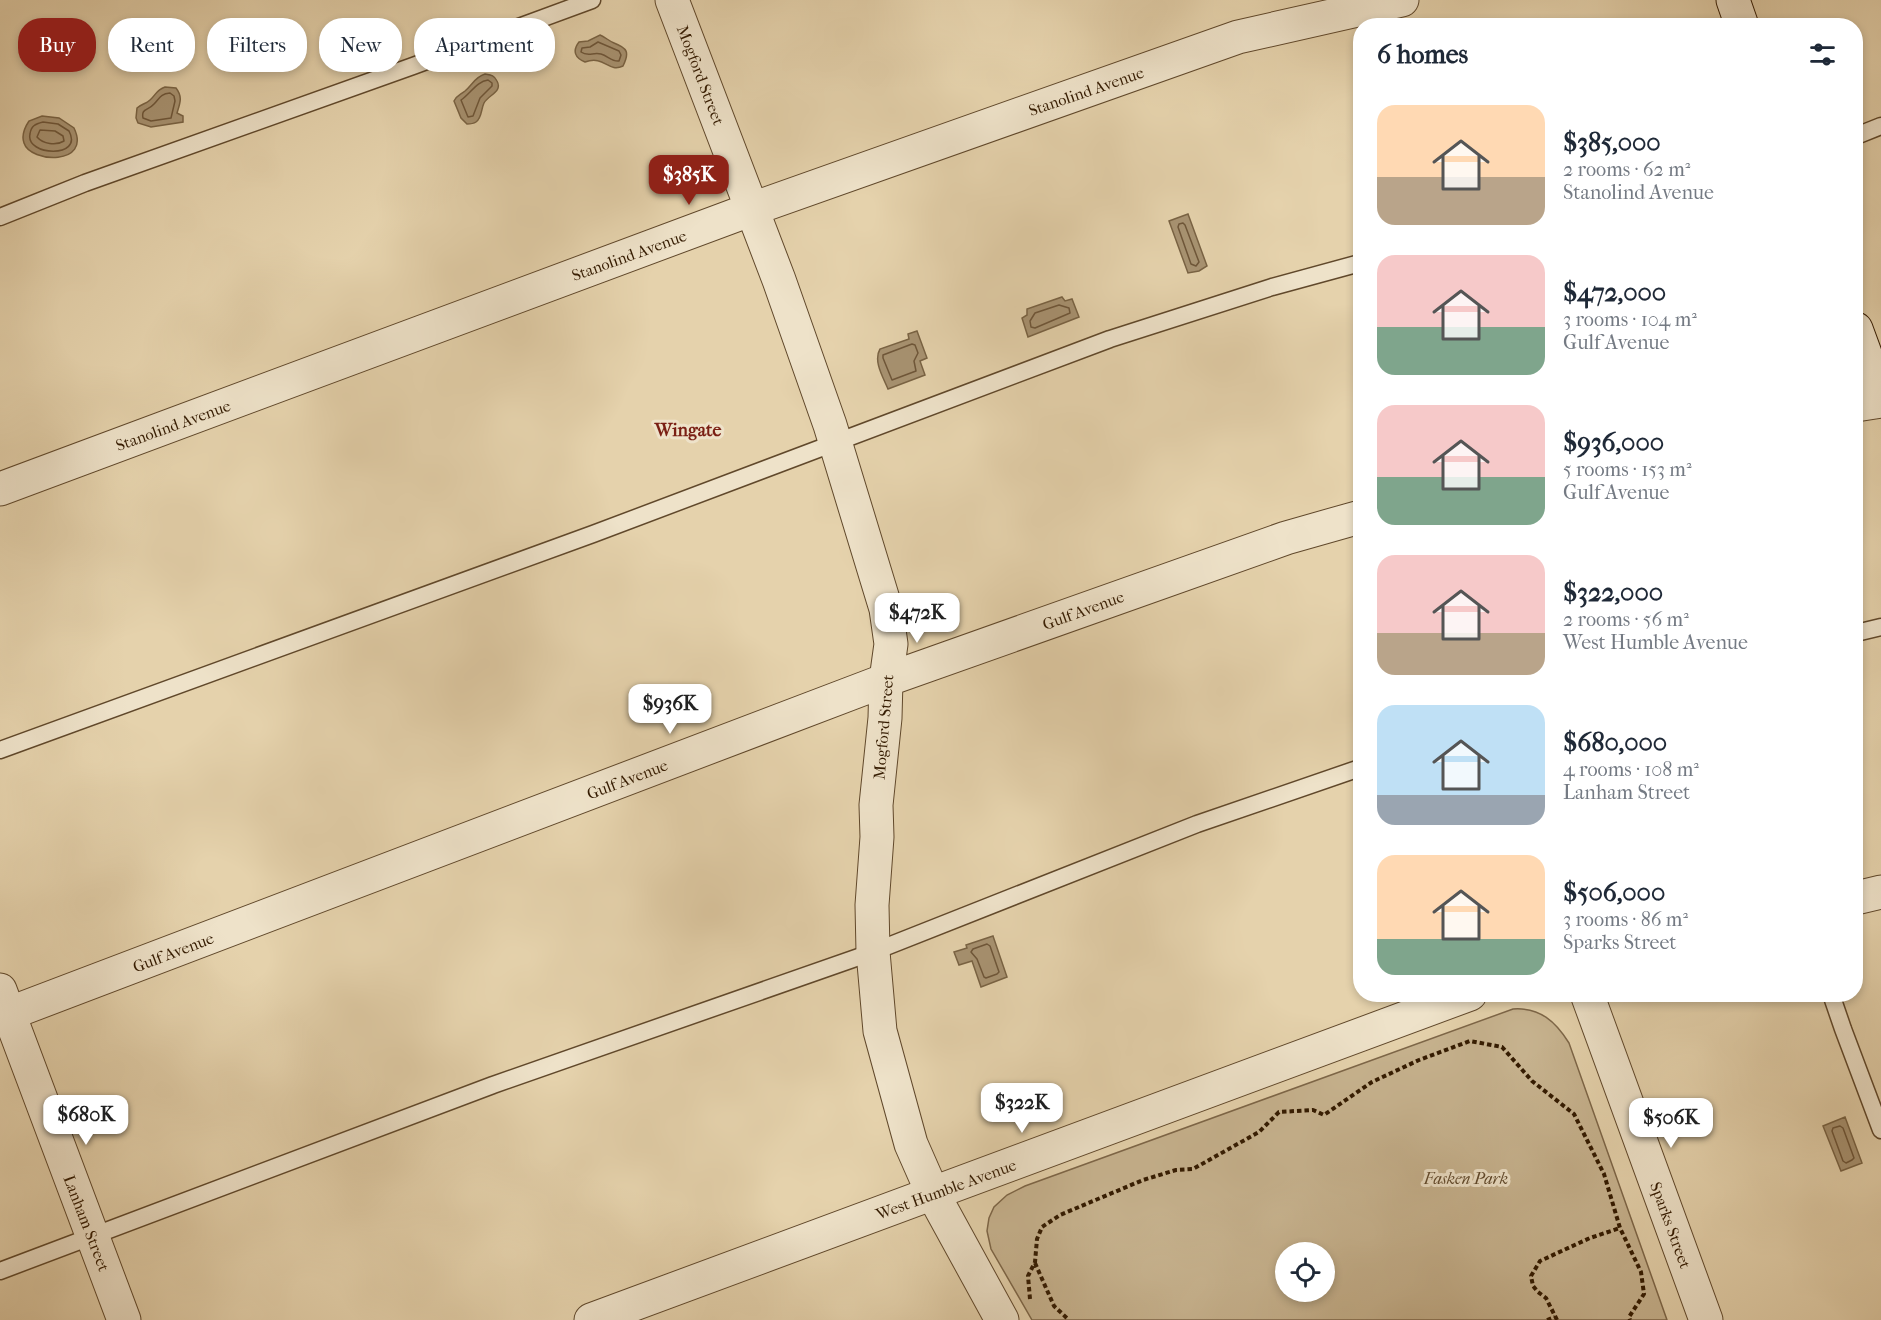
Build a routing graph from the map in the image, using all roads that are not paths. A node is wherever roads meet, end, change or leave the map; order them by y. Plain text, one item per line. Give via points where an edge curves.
1 (592, 0) edge
2 (672, 0) edge
3 (1402, 0) edge
4 (1733, 0) edge
5 (1739, 18) edge
6 (1881, 126) edge
7 (1863, 133) edge
8 (752, 209) junction
9 (0, 218) edge
10 (1353, 265) edge
11 (1863, 349) edge
12 (1881, 399) edge
13 (1863, 403) edge
14 (836, 443) junction
15 (0, 489) edge
16 (1353, 519) edge
17 (1881, 627) edge
18 (1863, 631) edge
19 (886, 680) junction
20 (0, 750) edge
21 (1353, 770) edge
22 (1881, 892) edge
23 (1863, 896) edge
24 (873, 952) junction
25 (1449, 1002) edge
26 (1590, 1002) edge
27 (1834, 1002) edge
28 (3, 1007) edge
29 (1881, 1130) edge
30 (933, 1194) junction
31 (92, 1236) junction
32 (0, 1271) edge
33 (1016, 1314) edge
34 (124, 1320) edge
35 (591, 1320) edge
36 (1706, 1320) edge

1 - 9 lane via 86,183
2 - 8 street, Mogford Street
3 - 8 street, Stanolind Avenue via 1238,37
4 - 5 street
6 - 7 lane
8 - 14 street, Mogford Street
8 - 15 street, Stanolind Avenue
10 - 14 lane via 1110,339
11 - 12 street
12 - 13 street
14 - 19 street, Mogford Street via 886,609 891,644
14 - 20 lane
16 - 19 street, Gulf Avenue via 1286,538
17 - 18 lane
19 - 24 street, Mogford Street via 876,805
19 - 28 street, Gulf Avenue
21 - 24 lane via 1197,824
22 - 23 street
24 - 30 street, Mogford Street via 880,1031 888,1064 911,1144
24 - 31 lane via 493,1084
25 - 30 street, West Humble Avenue
26 - 36 street, Sparks Street
27 - 29 lane
28 - 31 street, Lanham Street
30 - 33 street, Mogford Street
30 - 35 street, West Humble Avenue
31 - 32 lane
31 - 34 street, Lanham Street

